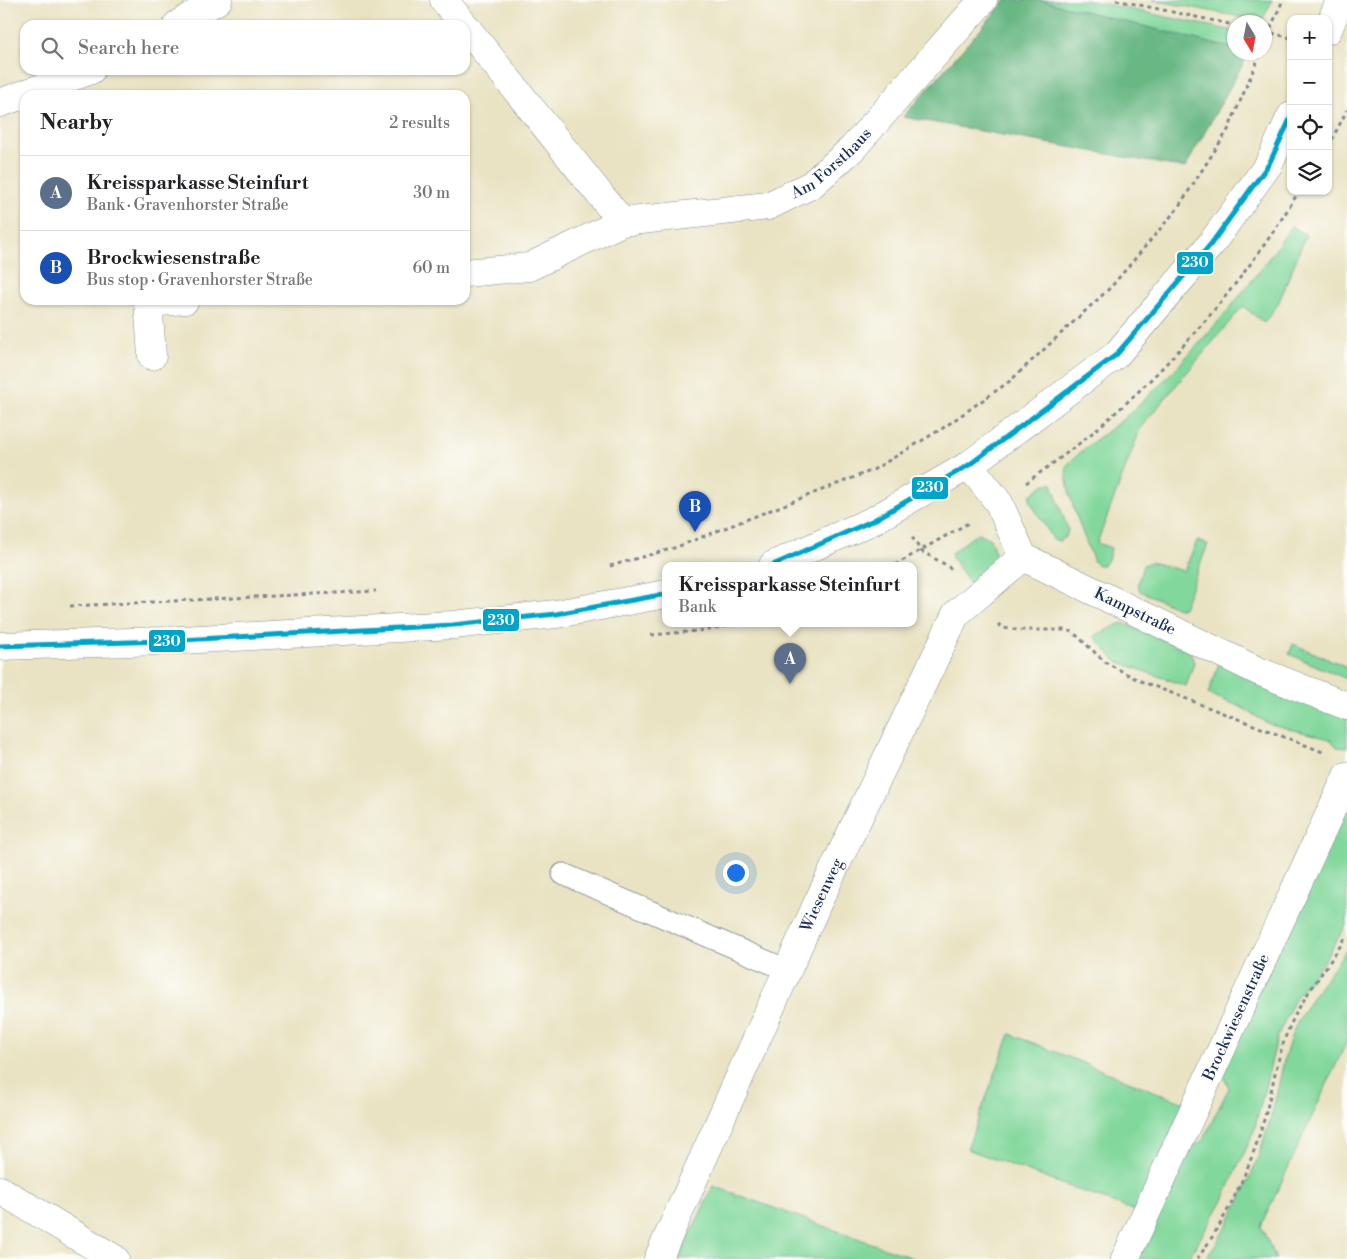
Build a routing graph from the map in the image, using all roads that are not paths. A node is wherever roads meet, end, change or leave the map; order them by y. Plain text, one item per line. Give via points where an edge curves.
1 (218, 0) edge
2 (444, 0) edge
3 (983, 0) edge
4 (1340, 0) edge
5 (185, 20) edge
6 (459, 20) edge
7 (1332, 20) edge
8 (470, 33) edge
9 (77, 75) edge
10 (36, 90) edge
11 (20, 96) edge
12 (0, 103) edge
13 (1287, 125) edge
14 (622, 222) junction
15 (470, 273) edge
16 (148, 305) edge
17 (152, 356) dead end
18 (969, 465) junction
19 (1023, 557) junction
20 (780, 562) edge
21 (662, 595) edge
22 (0, 646) edge
23 (1347, 706) edge
24 (1347, 776) edge
25 (563, 874) dead end
26 (787, 970) junction
27 (0, 1190) edge
28 (115, 1259) edge
29 (658, 1259) edge
30 (1125, 1259) edge

1 - 5 street
2 - 6 street
3 - 14 street, Am Forsthaus via 852,149 811,185 764,206
4 - 7 street
8 - 14 street
9 - 10 street
11 - 12 street
13 - 18 street via 1269,164 1211,244 1116,355
14 - 15 street, Am Forsthaus via 529,267
16 - 17 street
18 - 19 street via 999,503
18 - 20 street via 874,520
19 - 23 street, Kampstraße via 1258,672
19 - 26 street, Wiesenweg via 956,614
21 - 22 street via 556,614 453,625 162,641
24 - 30 street, Brockwiesenstraße
25 - 26 lane
26 - 29 street, Wiesenweg
27 - 28 street

